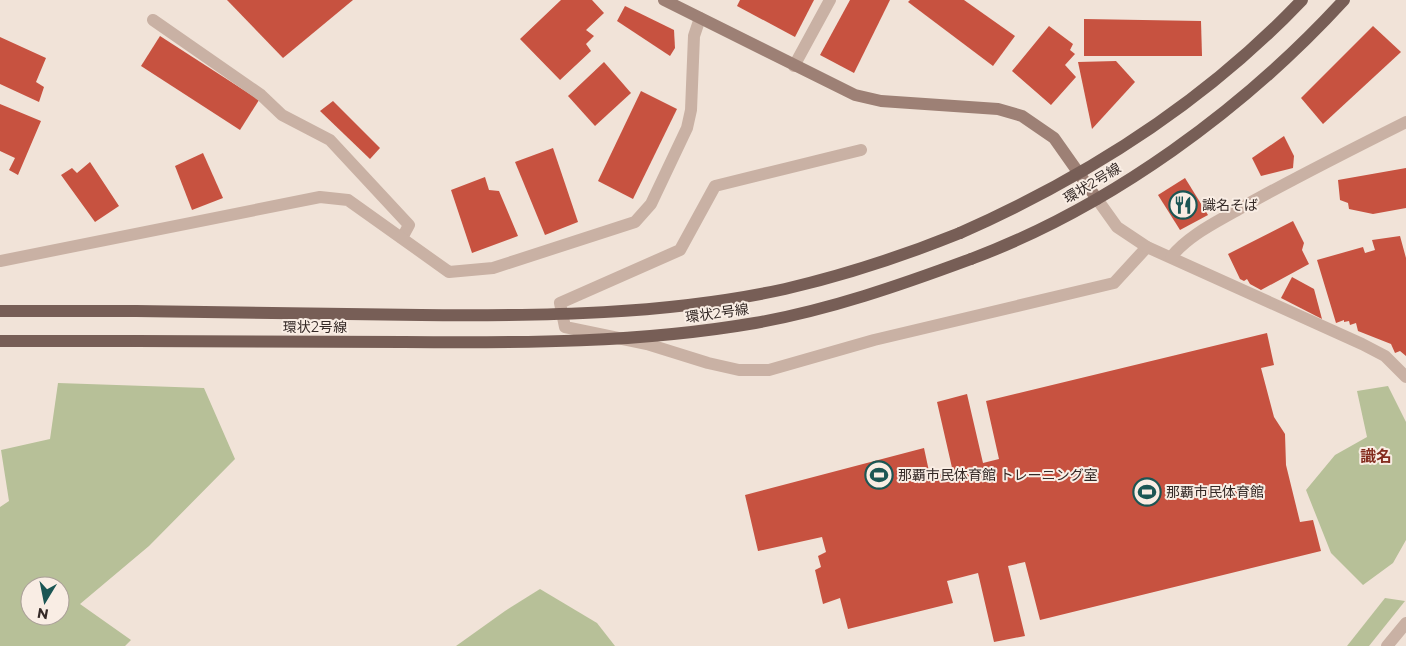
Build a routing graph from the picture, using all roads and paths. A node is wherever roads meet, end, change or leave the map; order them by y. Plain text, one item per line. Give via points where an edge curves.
1 (664, 0) edge
2 (830, 0) edge
3 (1302, 0) edge
4 (1344, 0) edge
5 (700, 18) junction
6 (153, 20) dead end
7 (794, 66) junction
8 (1406, 122) edge
9 (861, 150) dead end
10 (1080, 172) junction
11 (1097, 199) junction
12 (402, 238) junction
13 (1146, 247) junction
14 (1171, 258) junction
15 (0, 261) edge
16 (0, 311) edge
17 (0, 341) edge
18 (1406, 377) edge
19 (1406, 623) edge
20 (1388, 646) edge

1 - 5 street
2 - 7 street
3 - 10 main road, 環状2号線 via 1209,86 1120,149
4 - 11 main road, 環状2号線 via 1283,63 1239,101
5 - 7 street
5 - 12 street via 694,36 691,110 687,128 651,204 635,222 493,268 449,272
6 - 12 street via 261,95 282,115 330,140 409,225
7 - 10 street via 855,95 881,101 998,109 1022,116 1054,138
8 - 14 street via 1285,183 1208,227 1181,245
9 - 13 street via 715,186 680,250 560,304 564,327 648,344 739,370 769,370 874,340 1114,283
10 - 11 street
10 - 16 main road, 環状2号線, bridge via 1000,216 889,261 784,289 685,305 637,310 466,315
11 - 13 street via 1117,227
11 - 17 main road, 環状2号線, bridge via 1016,241 909,282 804,313 738,326 658,336 546,343
12 - 15 street via 348,200 320,197
13 - 14 street
14 - 18 street via 1362,344 1385,356
19 - 20 street

